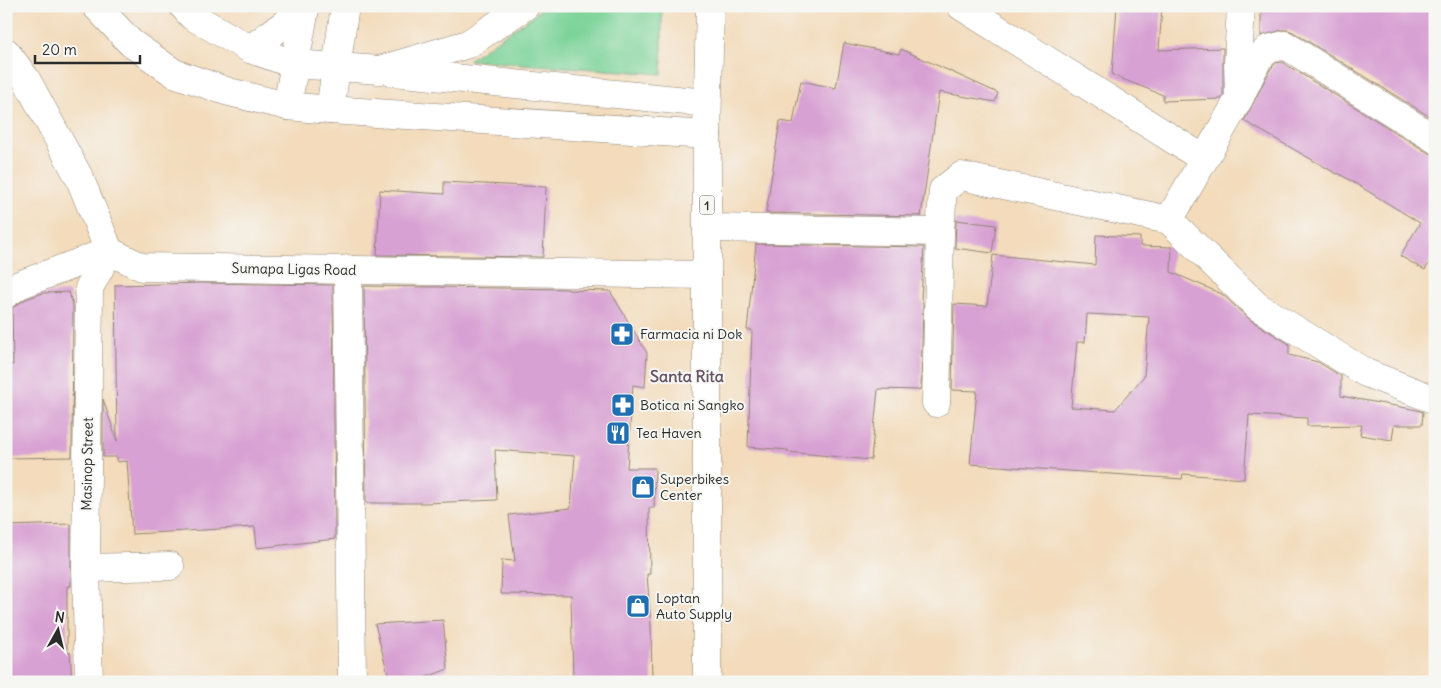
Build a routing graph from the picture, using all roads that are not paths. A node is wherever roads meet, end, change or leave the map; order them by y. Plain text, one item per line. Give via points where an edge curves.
1 (96, 6) edge
2 (183, 6) edge
3 (345, 6) edge
4 (525, 6) edge
5 (710, 6) edge
6 (961, 6) edge
7 (1241, 6) edge
8 (305, 8) edge
9 (250, 48) junction
10 (6, 52) edge
11 (294, 64) junction
12 (336, 68) junction
13 (380, 70) junction
14 (1239, 99) junction
15 (707, 103) junction
16 (287, 106) junction
17 (330, 110) junction
18 (706, 135) junction
19 (1435, 139) edge
20 (1204, 159) junction
21 (1169, 220) junction
22 (707, 228) junction
23 (940, 232) junction
24 (109, 251) junction
25 (348, 269) junction
26 (707, 275) junction
27 (6, 294) edge
28 (1435, 400) edge
29 (936, 403) dead end
30 (170, 566) dead end
31 (86, 568) junction
32 (89, 682) edge
33 (352, 682) edge
34 (707, 682) edge

1 - 16 main road via 131,43 174,73 229,92
2 - 9 main road via 192,16
3 - 12 main road
4 - 13 main road via 468,44
5 - 15 main road, 1
6 - 20 main road
7 - 14 main road
8 - 9 main road
8 - 11 main road
9 - 11 main road
10 - 24 main road via 26,80 80,179
11 - 12 main road
11 - 16 main road
12 - 13 main road
12 - 17 main road
13 - 15 main road
14 - 19 main road via 1258,59 1268,49 1285,45
14 - 20 main road
15 - 18 main road, 1
16 - 17 main road
17 - 18 main road
18 - 22 main road, 1
20 - 21 main road
21 - 23 main road via 961,176 943,190
21 - 28 main road via 1257,306 1366,373
22 - 23 main road
22 - 26 main road, 1
23 - 29 main road
24 - 25 main road, Sumapa Ligas Road via 142,267
24 - 27 main road via 19,285
24 - 31 main road, Masinop Street via 89,288
25 - 26 main road, Sumapa Ligas Road
25 - 33 main road
26 - 34 main road, 1
30 - 31 main road
31 - 32 main road, Masinop Street

